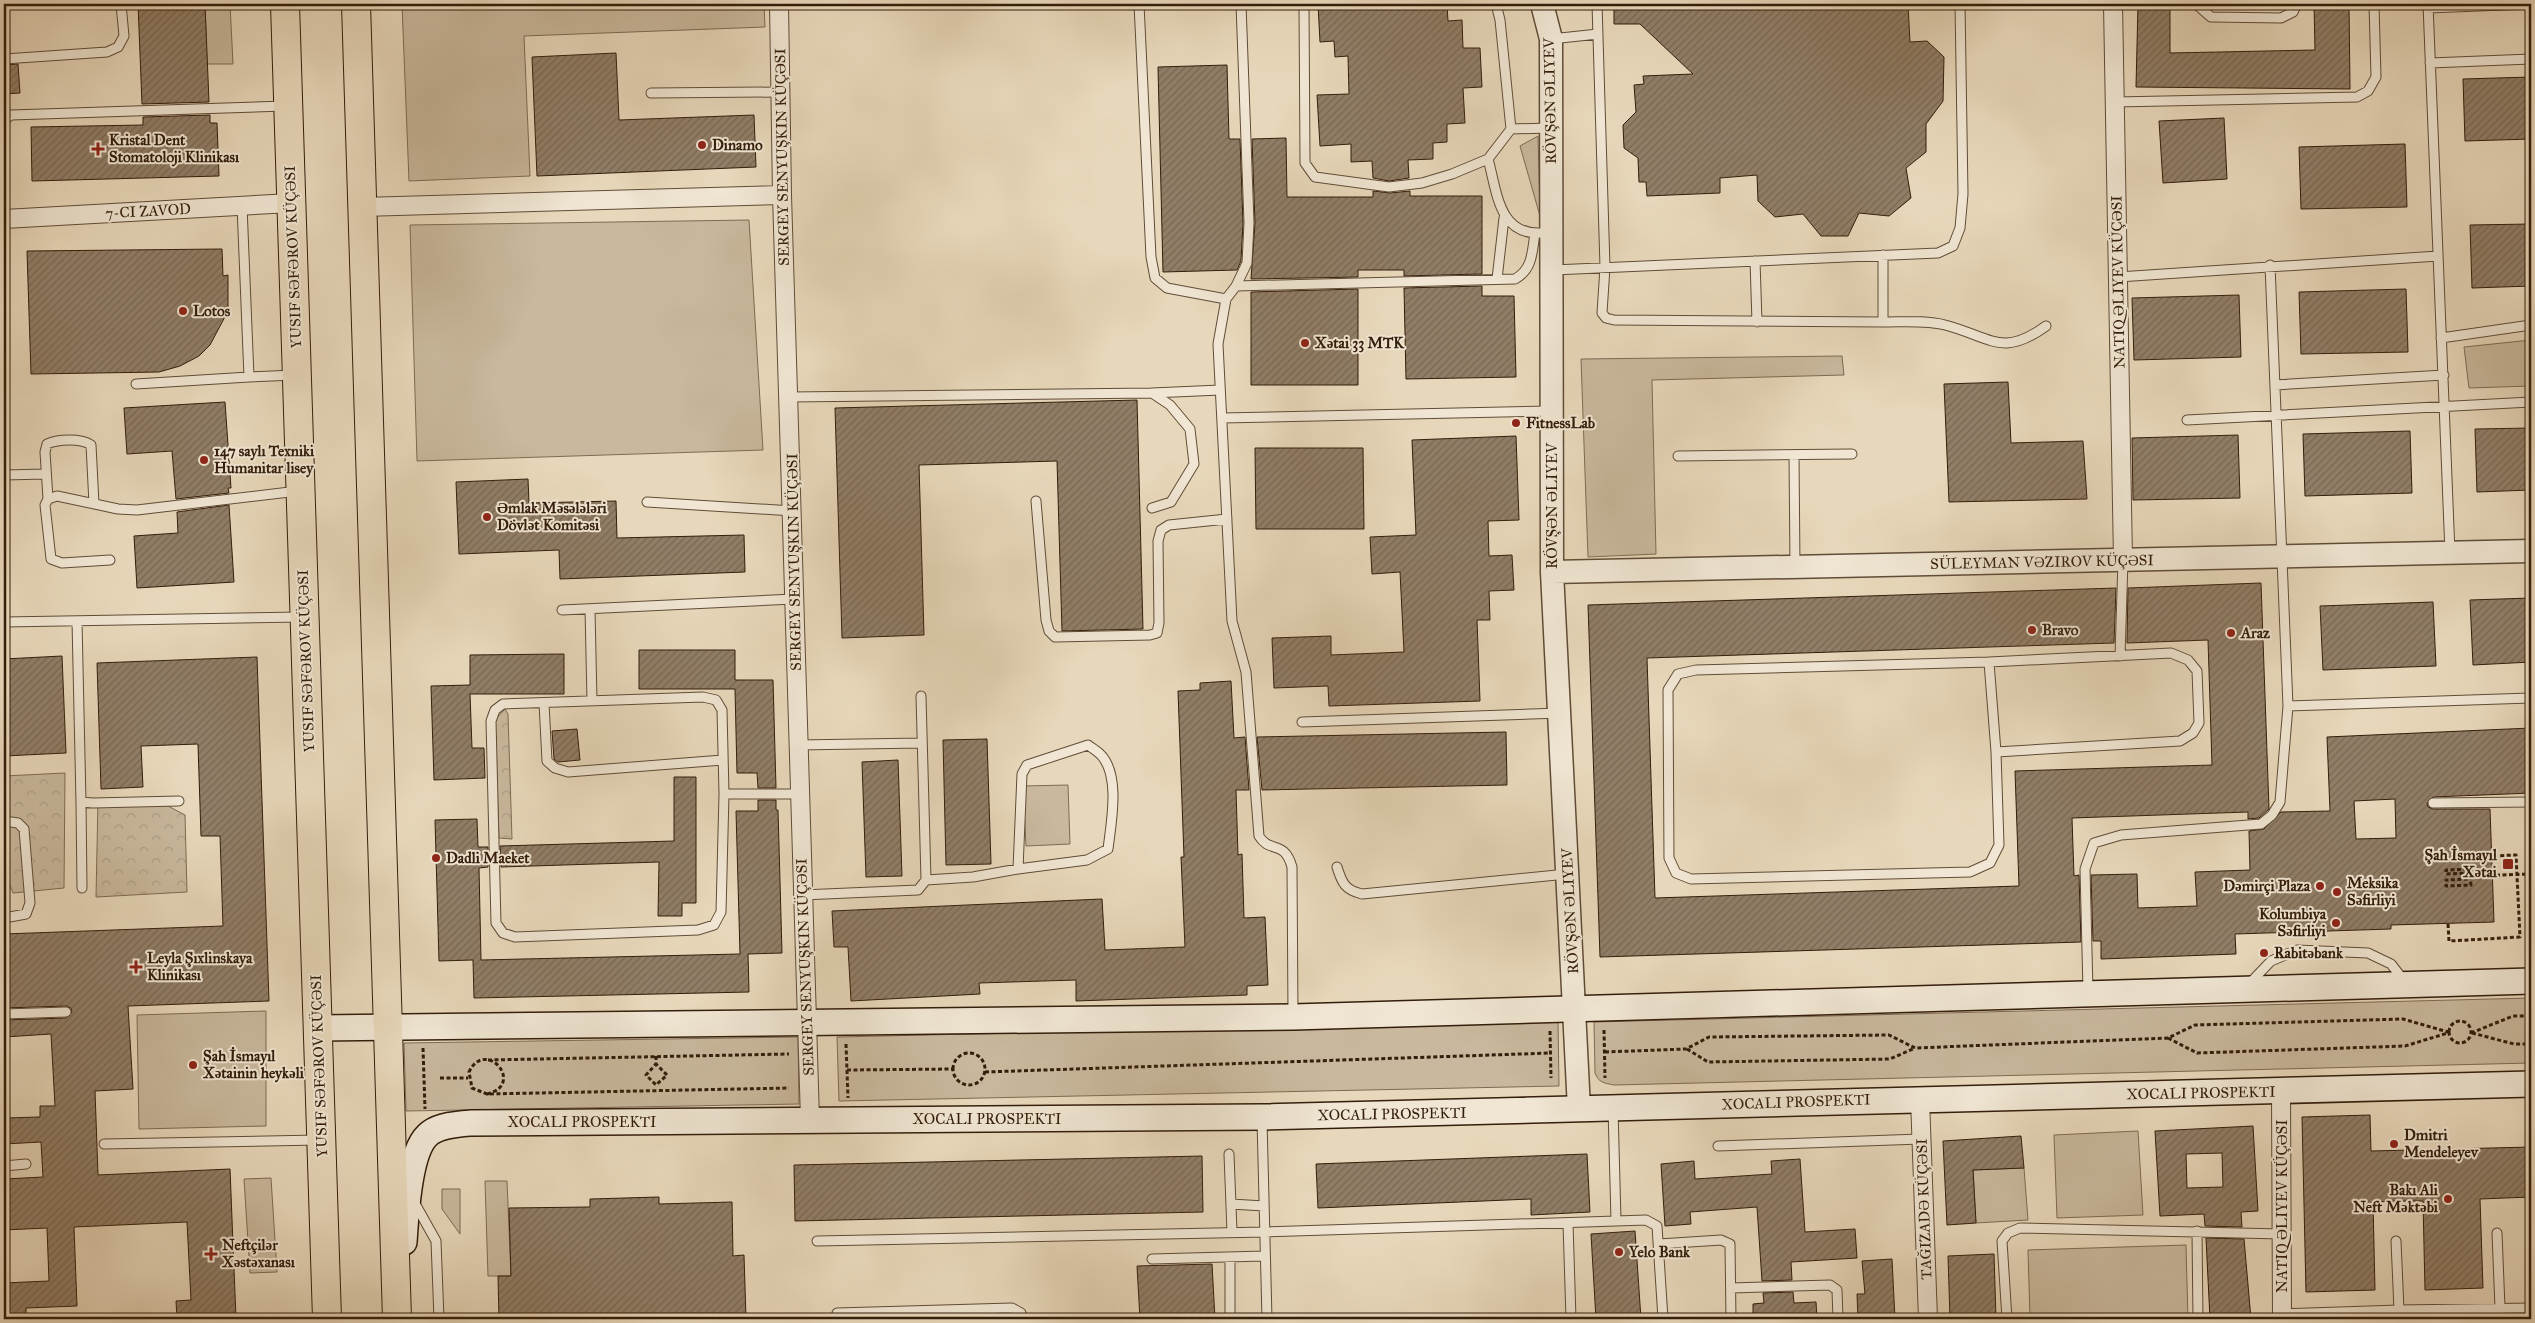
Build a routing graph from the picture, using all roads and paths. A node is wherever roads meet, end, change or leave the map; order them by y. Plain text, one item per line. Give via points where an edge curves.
1 (121, 4) edge
2 (285, 4) edge
3 (356, 4) edge
4 (779, 4) edge
5 (1139, 4) edge
6 (1241, 4) edge
7 (1304, 4) edge
8 (1496, 4) edge
9 (1542, 4) edge
10 (1597, 4) edge
11 (1960, 4) edge
12 (2113, 4) edge
13 (2196, 4) edge
14 (2298, 4) edge
15 (2374, 4) edge
16 (2530, 4) edge
17 (4, 6) edge
18 (2428, 6) edge
19 (1598, 34) junction
20 (1551, 39) junction
21 (4, 59) edge
22 (2531, 59) edge
23 (2430, 63) junction
24 (780, 92) junction
25 (651, 93) dead end
26 (2115, 102) junction
27 (289, 106) junction
28 (4, 120) edge
29 (1550, 128) junction
30 (1511, 129) junction
31 (1488, 159) junction
32 (782, 195) junction
33 (292, 202) junction
34 (242, 206) junction
35 (362, 206) junction
36 (1504, 218) junction
37 (4, 219) edge
38 (1543, 233) junction
39 (1883, 255) junction
40 (2438, 256) junction
41 (1754, 261) junction
42 (2270, 266) junction
43 (1605, 267) junction
44 (1552, 270) junction
45 (2118, 277) junction
46 (1497, 279) junction
47 (1236, 286) junction
48 (1226, 299) junction
49 (1757, 322) junction
50 (1883, 322) junction
51 (2531, 325) edge
52 (2046, 326) dead end
53 (2441, 338) junction
54 (297, 375) junction
55 (2444, 375) junction
56 (249, 377) junction
57 (136, 384) dead end
58 (2275, 385) junction
59 (1220, 390) junction
60 (1152, 393) junction
61 (790, 397) junction
62 (2531, 402) edge
63 (2444, 407) junction
64 (1552, 411) junction
65 (2276, 416) junction
66 (1222, 418) junction
67 (2187, 420) dead end
68 (1852, 454) dead end
69 (1794, 455) junction
70 (1678, 456) dead end
71 (46, 474) junction
72 (4, 475) edge
73 (301, 491) junction
74 (48, 498) junction
75 (1036, 501) dead end
76 (647, 502) dead end
77 (94, 504) junction
78 (1152, 508) dead end
79 (793, 511) junction
80 (1227, 518) junction
81 (2531, 551) edge
82 (2450, 554) junction
83 (2283, 558) junction
84 (110, 560) dead end
85 (2123, 560) junction
86 (1795, 568) junction
87 (1552, 572) junction
88 (794, 599) junction
89 (590, 609) junction
90 (562, 610) dead end
91 (305, 617) junction
92 (77, 621) junction
93 (4, 622) edge
94 (2120, 656) junction
95 (1989, 662) junction
96 (921, 696) dead end
97 (2531, 698) edge
98 (592, 701) junction
99 (544, 703) junction
100 (2288, 706) junction
101 (1560, 713) junction
102 (1302, 722) dead end
103 (921, 743) junction
104 (798, 745) junction
105 (1996, 752) junction
106 (723, 760) junction
107 (724, 794) junction
108 (800, 794) junction
109 (180, 801) dead end
110 (81, 802) junction
111 (2531, 802) edge
112 (2433, 803) dead end
113 (4, 821) edge
114 (2491, 856) dead end
115 (1337, 867) dead end
116 (1018, 869) junction
117 (1568, 874) junction
118 (2531, 874) edge
119 (2517, 875) junction
120 (2470, 876) junction
121 (926, 880) junction
122 (82, 888) dead end
123 (802, 895) junction
124 (4, 918) edge
125 (2448, 924) dead end
126 (2531, 980) edge
127 (2407, 984) junction
128 (2244, 989) junction
129 (2088, 994) junction
130 (1574, 1010) junction
131 (66, 1012) dead end
132 (4, 1014) edge
133 (2531, 1016) edge
134 (1293, 1017) junction
135 (806, 1022) junction
136 (1550, 1023) dead end
137 (1604, 1024) dead end
138 (389, 1027) junction
139 (318, 1028) junction
140 (2448, 1032) junction
141 (2471, 1033) junction
142 (846, 1038) dead end
143 (2168, 1038) junction
144 (422, 1042) dead end
145 (2531, 1044) edge
146 (1915, 1048) junction
147 (1686, 1049) junction
148 (1605, 1052) junction
149 (1551, 1053) junction
150 (656, 1056) junction
151 (488, 1060) junction
152 (789, 1062) dead end
153 (656, 1064) junction
154 (954, 1069) junction
155 (847, 1070) junction
156 (985, 1072) junction
157 (440, 1078) dead end
158 (468, 1078) junction
159 (1551, 1078) dead end
160 (1605, 1078) dead end
161 (789, 1080) dead end
162 (2531, 1084) edge
163 (656, 1085) junction
164 (656, 1091) junction
165 (2281, 1092) junction
166 (487, 1094) junction
167 (848, 1098) dead end
168 (1920, 1098) junction
169 (1613, 1108) junction
170 (1579, 1109) junction
171 (426, 1110) dead end
172 (1262, 1117) junction
173 (810, 1120) junction
174 (1921, 1139) junction
175 (322, 1140) junction
176 (104, 1144) dead end
177 (1718, 1146) dead end
178 (1228, 1154) dead end
179 (26, 1164) dead end
180 (4, 1166) edge
181 (409, 1193) junction
182 (1231, 1204) junction
183 (1264, 1206) junction
184 (1616, 1221) junction
185 (1568, 1223) junction
186 (2197, 1231) junction
187 (1232, 1232) junction
188 (1265, 1232) junction
189 (2497, 1233) dead end
190 (2282, 1234) junction
191 (817, 1241) dead end
192 (2396, 1241) dead end
193 (1659, 1244) junction
194 (1264, 1256) junction
195 (1230, 1257) junction
196 (1152, 1259) dead end
197 (1731, 1288) junction
198 (2500, 1308) junction
199 (2531, 1308) edge
200 (2399, 1310) junction
201 (397, 1312) edge
202 (837, 1313) dead end
203 (2282, 1317) edge
204 (327, 1319) edge
205 (439, 1319) edge
206 (1022, 1319) edge
207 (1230, 1319) edge
208 (1267, 1319) edge
209 (1571, 1319) edge
210 (1662, 1319) edge
211 (1731, 1319) edge
212 (1838, 1319) edge
213 (1928, 1319) edge
214 (2008, 1319) edge
215 (2198, 1319) edge

1 - 21 lane via 124,36 113,50
2 - 27 highway, YUSIF SƏFƏROV KÜÇƏSI
3 - 35 highway
4 - 24 street, SERGEY SENYUŞKIN KÜÇƏSI
5 - 48 lane via 1151,257 1155,278 1167,288
6 - 47 lane via 1249,223 1247,263
7 - 31 lane via 1305,163 1315,178 1389,187 1422,183
8 - 30 lane
9 - 20 street, RÖVŞƏN ƏLIYEV
10 - 19 lane
11 - 39 lane via 1963,194 1960,228 1953,246 1938,253
12 - 26 street, NATIQ ƏLIYEV KÜÇƏSI
13 - 14 lane via 2212,17 2281,18 2293,12
15 - 26 lane via 2376,77 2368,91 2357,97
16 - 18 lane
17 - 21 lane
18 - 23 lane
19 - 20 lane
19 - 43 lane
20 - 29 street, RÖVŞƏN ƏLIYEV
22 - 23 lane
23 - 40 lane
24 - 25 lane
24 - 32 street, SERGEY SENYUŞKIN KÜÇƏSI
26 - 45 street, NATIQ ƏLIYEV KÜÇƏSI
27 - 28 lane via 11,115
27 - 33 highway, YUSIF SƏFƏROV KÜÇƏSI
29 - 30 lane
29 - 38 street, RÖVŞƏN ƏLIYEV
30 - 31 lane
31 - 36 lane
32 - 35 street
32 - 61 street, SERGEY SENYUŞKIN KÜÇƏSI
33 - 34 street, 7-CI ZAVOD
33 - 54 highway, YUSIF SƏFƏROV KÜÇƏSI
34 - 37 street, 7-CI ZAVOD
34 - 56 lane
35 - 138 highway
36 - 38 lane via 1526,234
36 - 46 lane
38 - 44 street, RÖVŞƏN ƏLIYEV
38 - 46 lane via 1525,274 1515,279
39 - 41 lane
39 - 50 lane
40 - 42 lane
40 - 53 lane
41 - 43 lane
41 - 49 lane
42 - 45 lane
42 - 58 lane
43 - 44 lane
43 - 49 lane via 1602,313 1606,318
44 - 64 street, RÖVŞƏN ƏLIYEV
45 - 85 street, NATIQ ƏLIYEV KÜÇƏSI
46 - 47 lane
47 - 48 lane
48 - 59 lane via 1218,344
49 - 50 lane
50 - 52 lane via 1944,324 2010,345 2028,339
51 - 53 lane
53 - 55 lane
54 - 56 lane
54 - 73 highway, YUSIF SƏFƏROV KÜÇƏSI
55 - 58 lane
55 - 63 lane
56 - 57 lane
58 - 65 lane
59 - 60 lane
59 - 66 lane
60 - 61 lane
60 - 78 lane via 1170,405 1190,429 1194,464 1171,502
61 - 79 street, SERGEY SENYUŞKIN KÜÇƏSI
62 - 63 lane
63 - 65 lane
63 - 82 lane
64 - 66 lane
64 - 87 street, RÖVŞƏN ƏLIYEV
65 - 67 lane
65 - 83 lane
66 - 80 lane
68 - 69 lane
69 - 70 lane
69 - 86 lane
71 - 72 lane
71 - 74 lane
71 - 77 lane via 47,444 54,441 92,445
73 - 77 lane via 136,510
73 - 91 highway, YUSIF SƏFƏROV KÜÇƏSI
74 - 77 lane via 57,496
74 - 84 lane via 45,505 51,559 62,563
75 - 80 lane via 1046,620 1055,637 1150,636 1157,633 1158,541 1161,530 1170,525
76 - 79 lane
79 - 88 street, SERGEY SENYUŞKIN KÜÇƏSI
80 - 134 lane via 1232,621 1246,672 1259,836 1263,843 1288,854 1292,867
81 - 82 street, SÜLEYMAN VƏZIROV KÜÇƏSI
82 - 83 street, SÜLEYMAN VƏZIROV KÜÇƏSI
83 - 85 street, SÜLEYMAN VƏZIROV KÜÇƏSI
83 - 100 lane
85 - 86 street, SÜLEYMAN VƏZIROV KÜÇƏSI
85 - 94 lane
86 - 87 street, SÜLEYMAN VƏZIROV KÜÇƏSI
87 - 101 street, RÖVŞƏN ƏLIYEV
88 - 89 lane
88 - 104 street, SERGEY SENYUŞKIN KÜÇƏSI
89 - 90 lane
89 - 98 lane
91 - 92 lane
91 - 139 highway, YUSIF SƏFƏROV KÜÇƏSI
92 - 93 lane
92 - 110 lane
94 - 95 lane
94 - 105 lane via 2171,653 2188,660 2197,672 2200,723 2193,733 2180,741
95 - 105 lane
95 - 105 lane via 1696,670 1678,674 1668,690 1669,858 1676,874 1691,879 1970,872 1990,863 1999,845
96 - 103 lane
97 - 100 lane
98 - 99 lane
98 - 106 lane via 703,697 716,700 722,710
99 - 106 lane via 547,761 555,768 568,772
99 - 107 lane via 504,704 494,710 491,721 496,923 503,933 516,937 660,932 698,930 714,925 721,912
100 - 129 lane via 2280,802 2261,824 2121,835 2094,843 2085,870
101 - 102 lane
101 - 117 street, RÖVŞƏN ƏLIYEV
103 - 104 lane
103 - 121 lane
104 - 108 street, SERGEY SENYUŞKIN KÜÇƏSI
106 - 107 lane
107 - 108 lane
108 - 123 street, SERGEY SENYUŞKIN KÜÇƏSI
109 - 110 lane
110 - 122 lane
111 - 112 lane
113 - 124 lane via 18,823 24,829 30,903 26,914
114 - 119 path via 2516,855
115 - 117 lane via 1343,885 1350,892 1362,894
116 - 116 lane via 1087,860 1108,849 1114,806 1110,774 1102,755 1088,745 1027,765 1022,774
116 - 121 lane via 973,877
117 - 130 street, RÖVŞƏN ƏLIYEV
118 - 119 path
119 - 120 path
119 - 125 path via 2520,937 2449,941
120 - 120 path via 2470,869 2446,870 2446,874
120 - 120 path via 2446,880 2446,886 2470,884
121 - 123 lane via 918,890
123 - 135 street, SERGEY SENYUŞKIN KÜÇƏSI
126 - 127 main road
127 - 128 main road
127 - 128 lane via 2391,964 2368,953 2297,950 2271,961
128 - 129 main road
129 - 130 main road
130 - 134 main road
130 - 170 street, RÖVŞƏN ƏLIYEV
131 - 132 lane
133 - 141 path via 2513,1016
134 - 135 main road
135 - 138 main road
135 - 173 street, SERGEY SENYUŞKIN KÜÇƏSI
136 - 149 path
137 - 148 path
138 - 139 main road
138 - 201 highway
139 - 175 highway, YUSIF SƏFƏROV KÜÇƏSI
140 - 141 path via 2451,1039 2461,1043 2468,1040
140 - 141 path via 2452,1023 2459,1020 2467,1023
140 - 143 path via 2402,1019 2195,1025
140 - 143 path via 2405,1046 2197,1052
141 - 145 path via 2514,1044
142 - 155 path
143 - 146 path
144 - 171 path
146 - 147 path via 1889,1035 1709,1037
146 - 147 path via 1890,1060 1708,1062
147 - 148 path
148 - 160 path
149 - 156 path
149 - 159 path
150 - 151 path
150 - 152 path via 789,1053
150 - 153 path
151 - 158 path via 476,1062
151 - 166 path via 498,1065 503,1075 498,1090
153 - 163 path via 646,1075
153 - 163 path via 667,1075
154 - 155 path
154 - 156 path via 956,1078 965,1085 980,1081
154 - 156 path via 962,1056 971,1054 983,1062
155 - 167 path
157 - 158 path
158 - 166 path via 472,1088
161 - 164 path via 789,1089
162 - 165 main road
163 - 164 path
164 - 166 path
165 - 168 main road
165 - 190 street, NATIQ ƏLIYEV KÜÇƏSI
168 - 169 main road
168 - 174 street
169 - 170 main road
169 - 184 lane
170 - 172 main road
172 - 173 main road
172 - 183 lane
173 - 181 main road via 455,1124 431,1132 422,1141
174 - 177 lane
174 - 213 street
175 - 176 lane
175 - 204 highway, YUSIF SƏFƏROV KÜÇƏSI
178 - 182 lane
179 - 180 lane
181 - 201 main road
181 - 205 lane via 436,1242
182 - 183 lane
182 - 187 lane
183 - 188 lane
184 - 185 lane
184 - 193 lane via 1652,1222 1657,1226
185 - 188 lane
185 - 209 lane
186 - 190 lane
186 - 214 lane via 2020,1228 2008,1233 2002,1241
186 - 215 lane
187 - 188 lane
187 - 191 lane
188 - 194 lane
189 - 198 lane
190 - 203 street, NATIQ ƏLIYEV KÜÇƏSI
192 - 200 lane
193 - 197 lane via 1721,1240 1730,1244
193 - 210 lane
194 - 195 lane
194 - 208 lane
195 - 196 lane
195 - 207 lane
197 - 211 lane
197 - 212 lane via 1830,1285 1837,1290
198 - 199 lane
198 - 200 lane
200 - 203 lane
202 - 206 lane via 1012,1308 1021,1313

